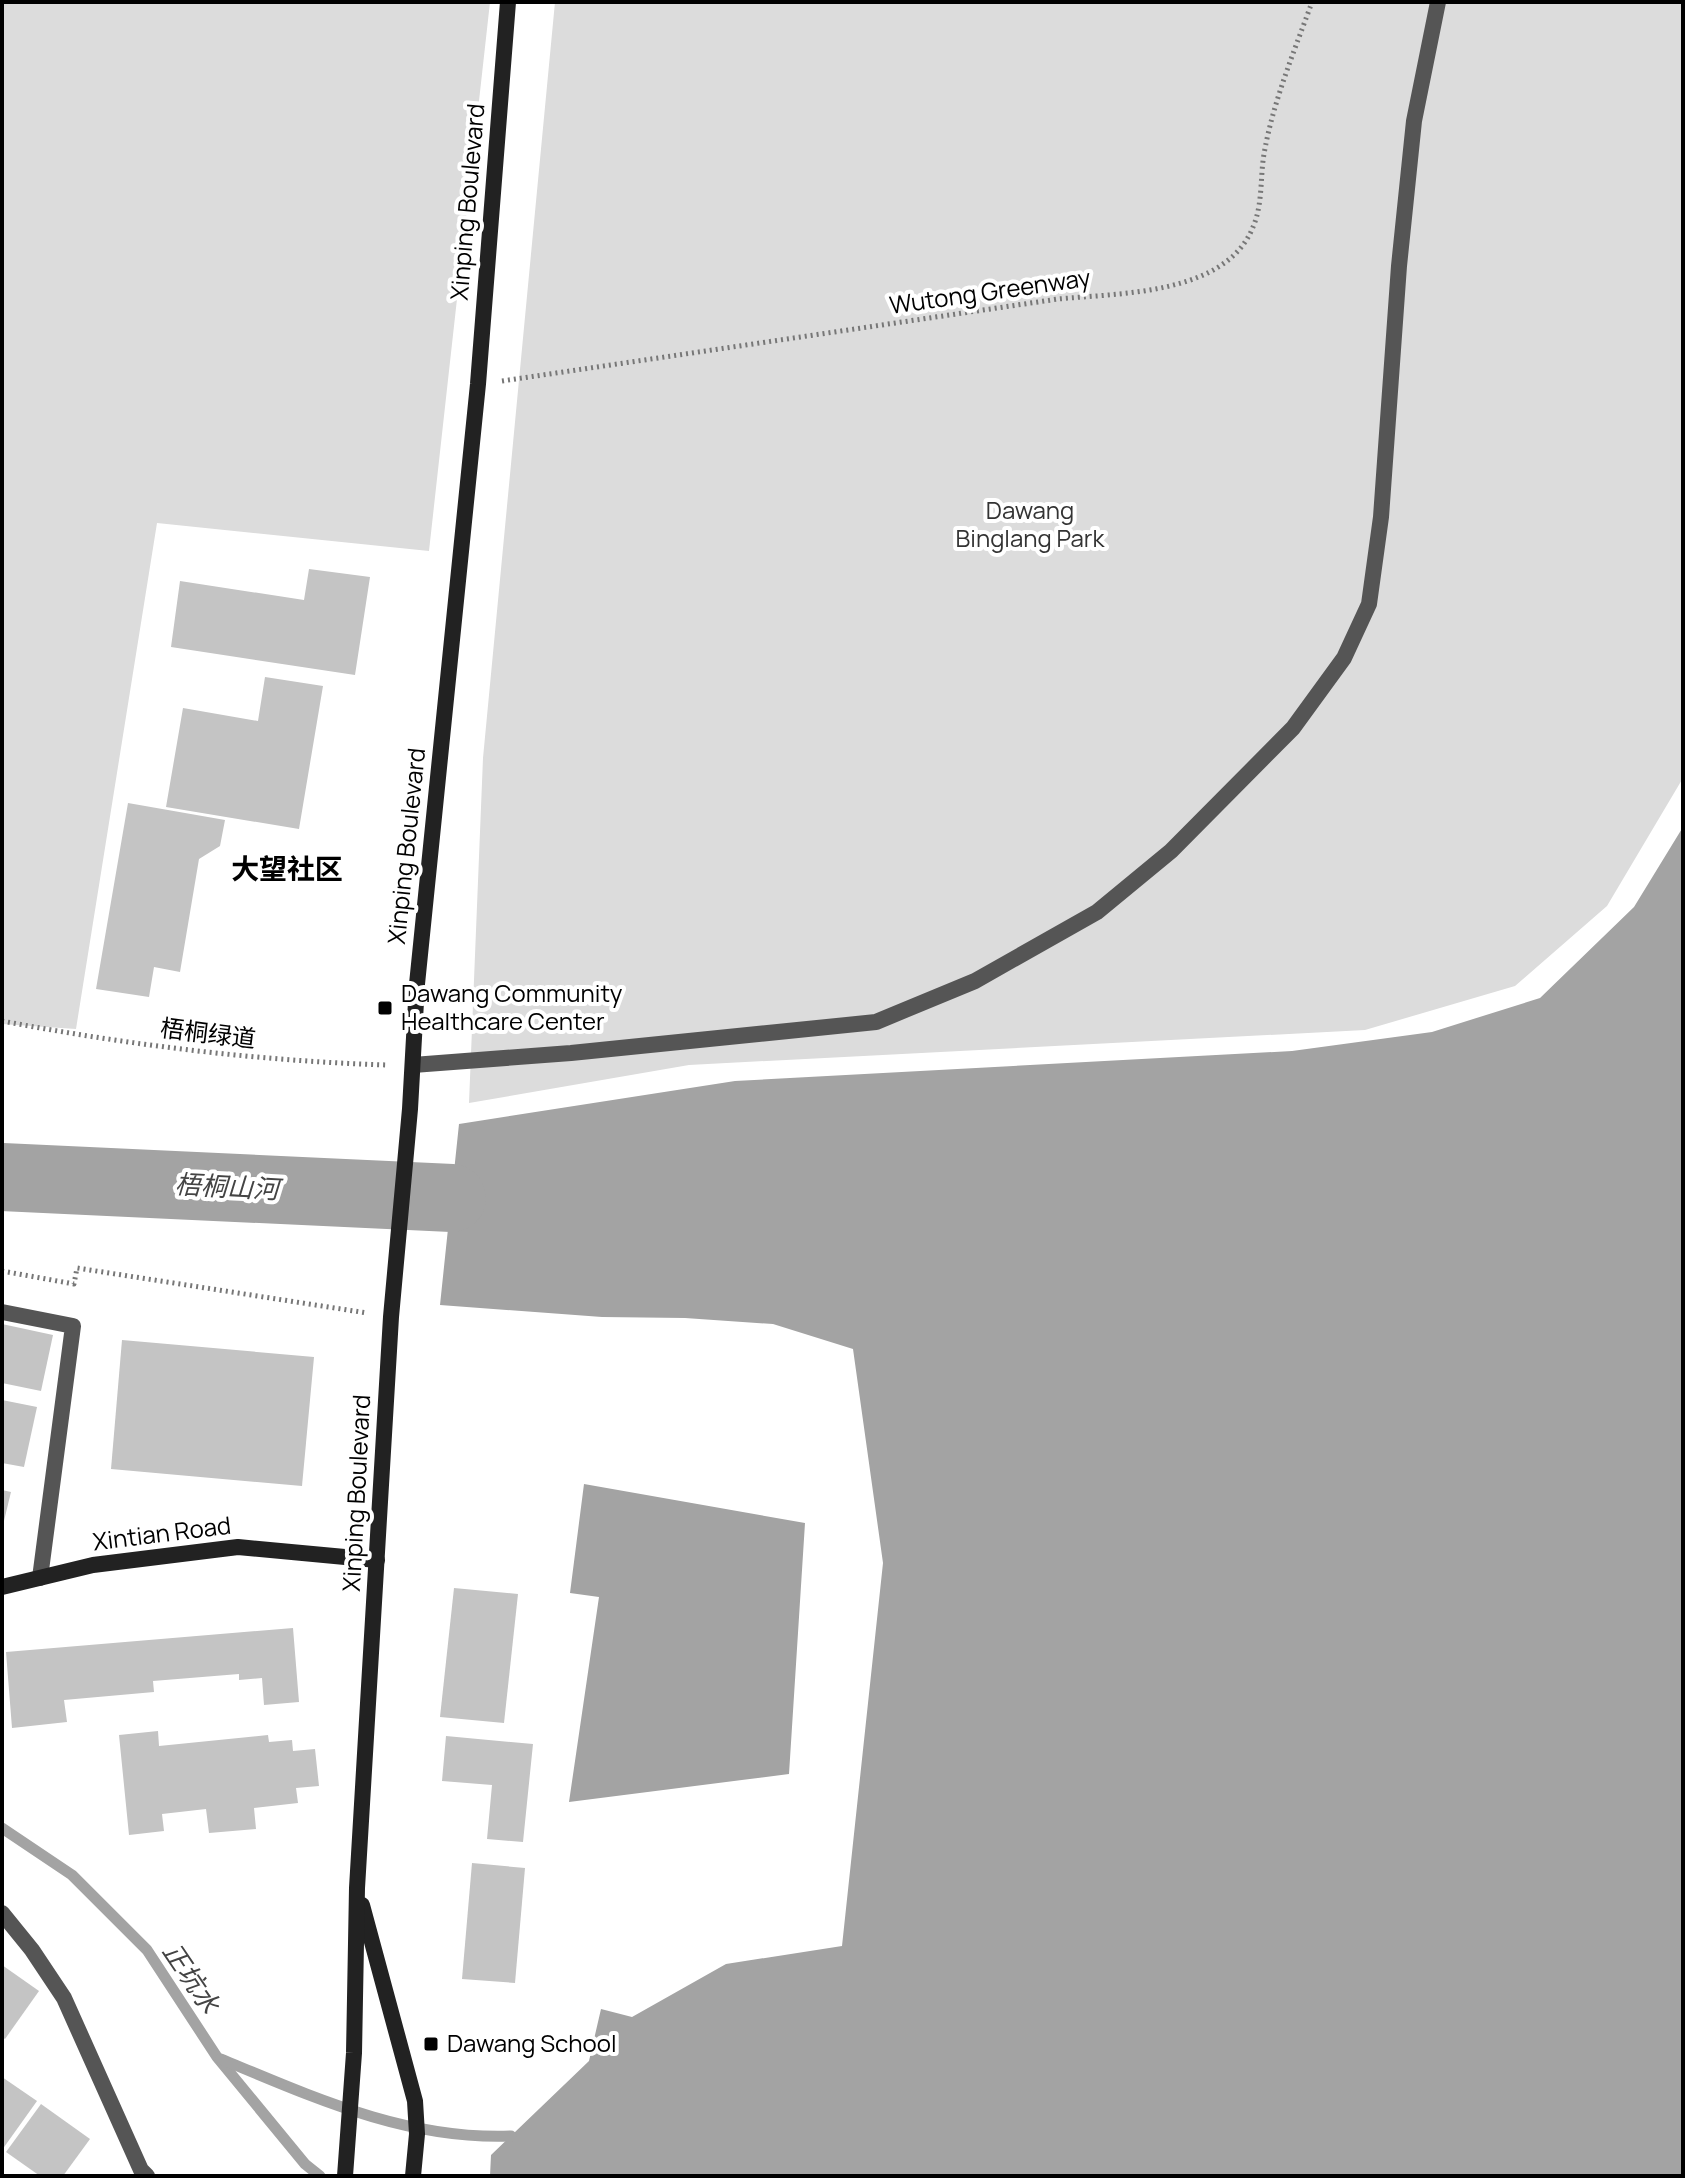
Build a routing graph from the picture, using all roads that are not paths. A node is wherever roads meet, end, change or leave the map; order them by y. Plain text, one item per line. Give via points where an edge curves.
1 (508, 2) edge
2 (1438, 2) edge
3 (413, 1065) junction
4 (2, 1312) edge
5 (377, 1560) junction
6 (40, 1578) junction
7 (2, 1587) edge
8 (357, 1888) junction
9 (2, 1913) edge
10 (147, 2176) edge
11 (345, 2176) edge
12 (413, 2176) edge

1 - 3 street, Xinping Boulevard via 478,384
2 - 3 street via 1414,121 1369,604 1344,658 1293,728 1171,851 1097,912 975,981 876,1022
3 - 5 street, Xinping Boulevard
4 - 6 street via 73,1326
5 - 6 street, Xintian Road via 238,1547 93,1565
5 - 8 street, Xinping Boulevard
6 - 7 street, Xintian Road
8 - 11 street, Xinping Boulevard
8 - 12 street, Xinping Boulevard via 415,2101
9 - 10 street via 64,1998

